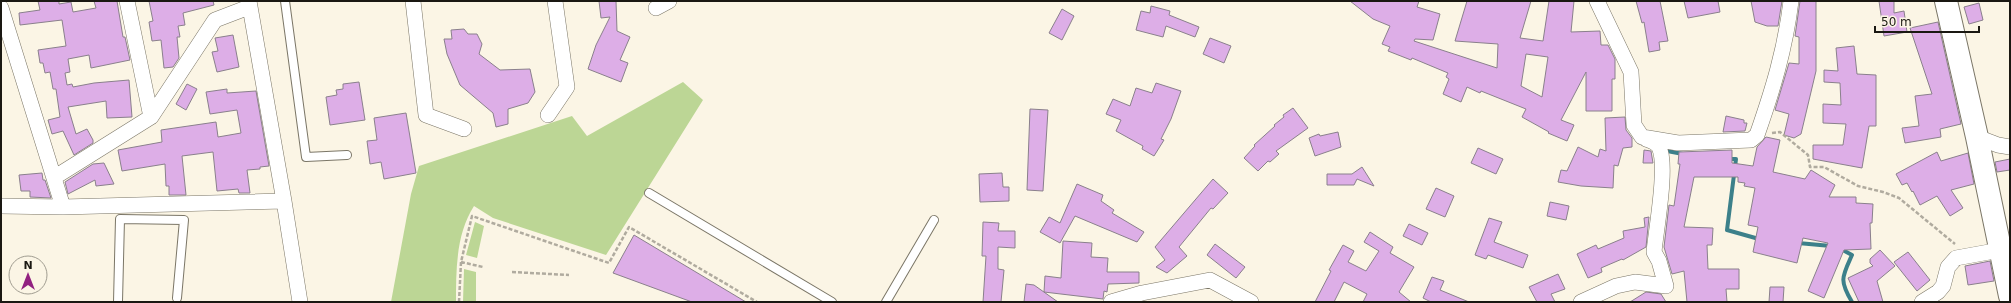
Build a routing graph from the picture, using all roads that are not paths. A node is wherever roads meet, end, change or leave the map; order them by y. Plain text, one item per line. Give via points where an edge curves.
1 (128, 1) edge
2 (285, 1) edge
3 (413, 1) edge
4 (555, 1) edge
5 (1597, 1) edge
6 (1791, 1) edge
7 (1946, 1) edge
8 (249, 4) edge
9 (1, 8) edge
10 (548, 115) dead end
11 (151, 117) junction
12 (464, 129) dead end
13 (1642, 137) junction
14 (1977, 137) junction
15 (2010, 147) edge
16 (347, 155) dead end
17 (55, 177) junction
18 (649, 193) dead end
19 (284, 201) junction
20 (1, 206) edge
21 (63, 207) junction
22 (934, 220) dead end
23 (2000, 250) junction
24 (2010, 296) edge
25 (177, 298) dead end
26 (118, 302) edge
27 (300, 302) edge
28 (832, 302) edge
29 (886, 302) edge
30 (1111, 302) edge
31 (1249, 302) edge
32 (1581, 302) edge
33 (1922, 302) edge

1 - 11 street
2 - 16 lane via 306,157
3 - 12 street via 426,115
4 - 10 street via 567,87
5 - 13 street via 1631,72 1634,125
6 - 13 street via 1784,50 1757,135 1751,140 1678,143
7 - 14 main road
8 - 11 street via 215,20
8 - 19 street
9 - 17 street
11 - 17 street
13 - 32 street via 1655,142 1659,148 1662,185 1654,252 1666,286 1629,283
14 - 15 street
14 - 23 main road
17 - 21 street
18 - 28 lane
19 - 21 street
19 - 27 street
20 - 21 street
22 - 29 lane
23 - 24 main road
23 - 33 street via 1956,258 1948,267 1943,286
25 - 26 lane via 184,220 120,219
30 - 31 street via 1142,293 1210,280

